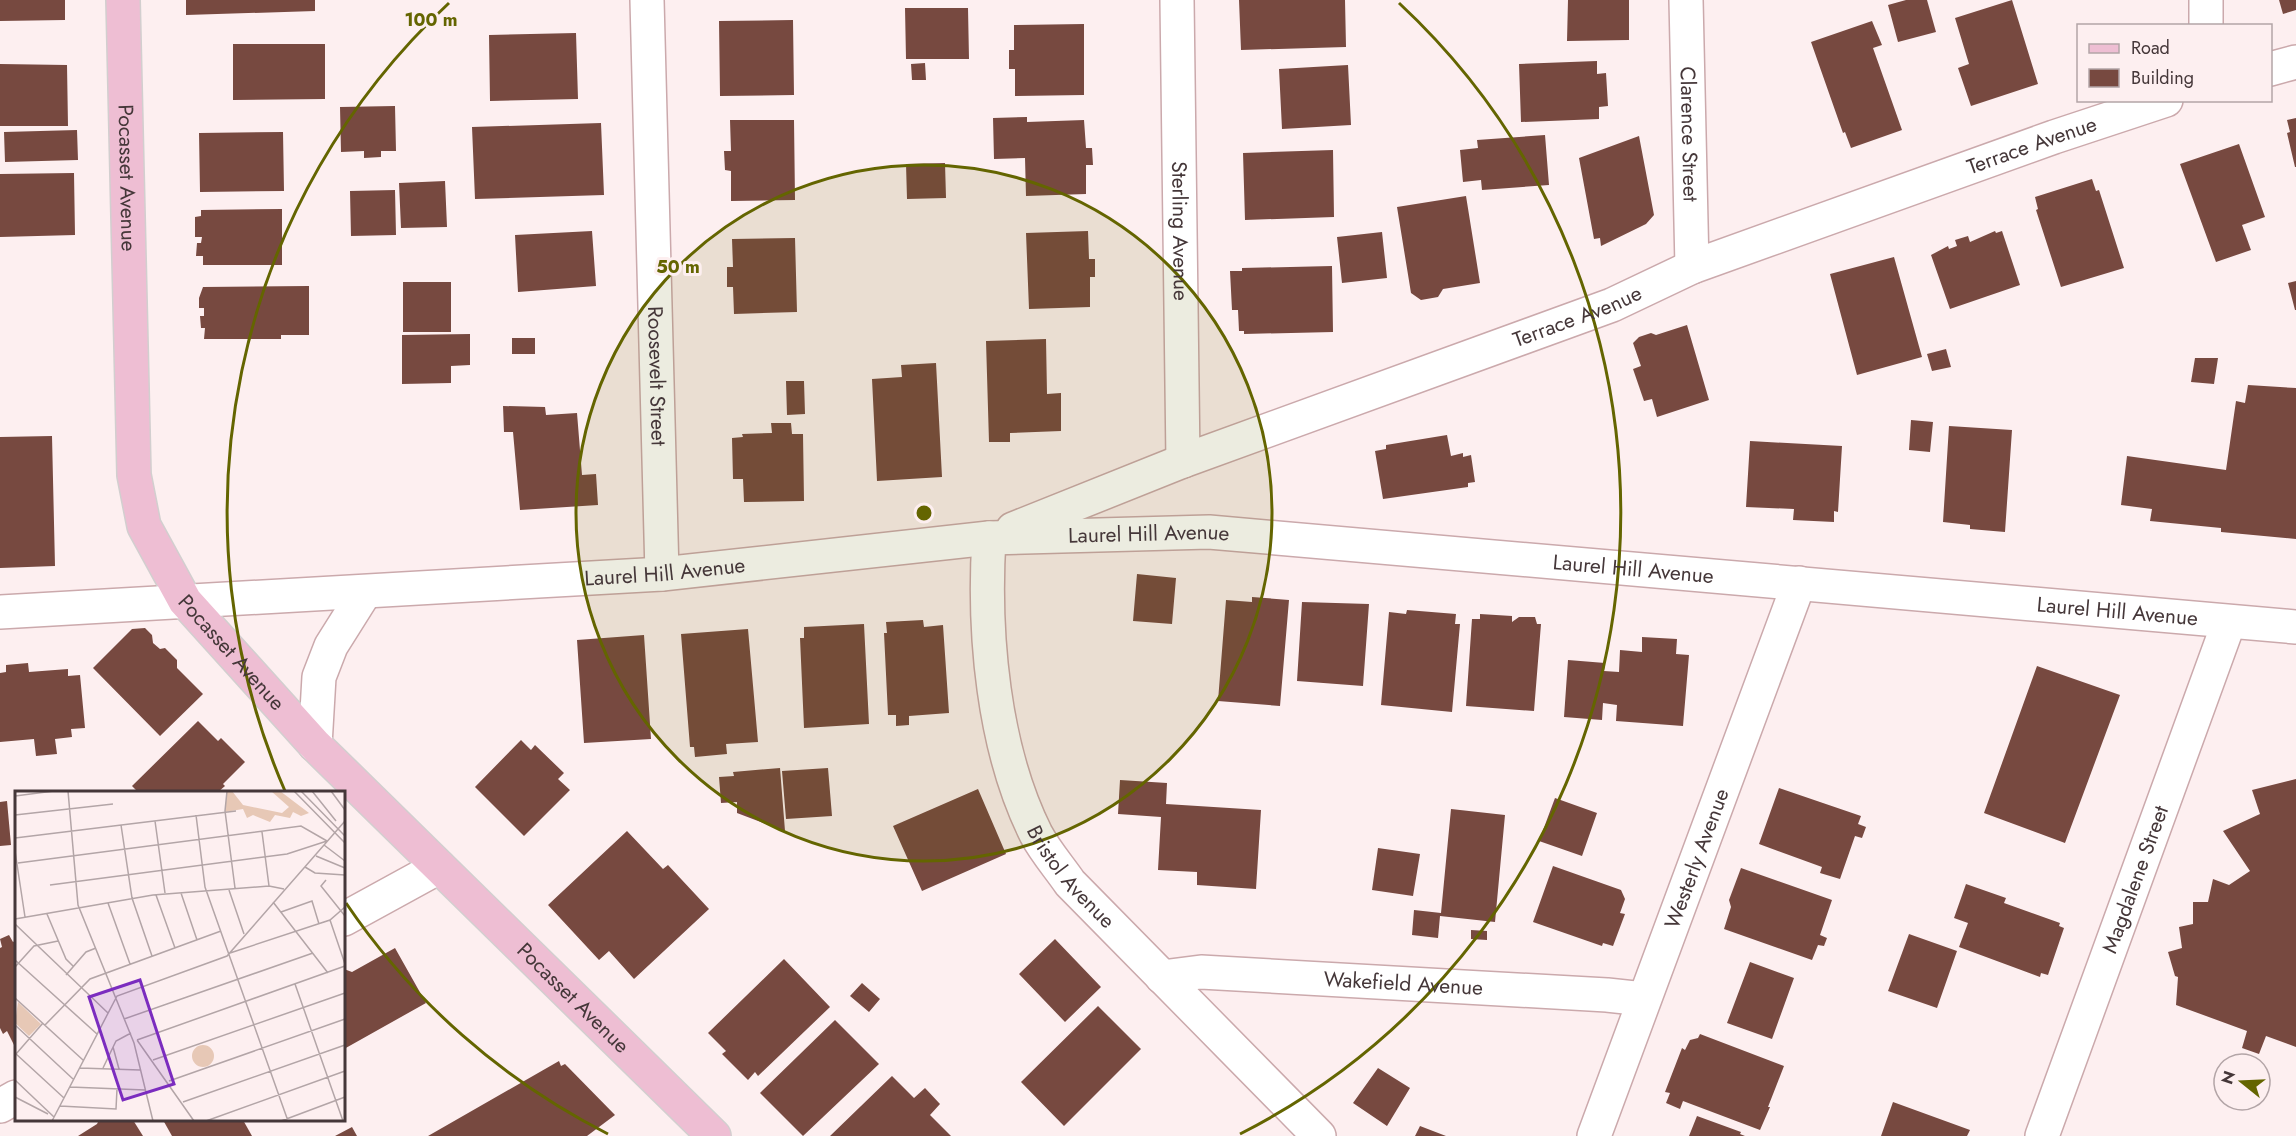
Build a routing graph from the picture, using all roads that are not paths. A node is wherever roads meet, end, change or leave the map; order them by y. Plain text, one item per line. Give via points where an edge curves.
1 (123, 0) edge
2 (647, 0) edge
3 (1177, 0) edge
4 (1686, 0) edge
5 (2206, 0) edge
6 (2206, 24) edge
7 (2296, 62) edge
8 (2272, 69) edge
9 (2160, 102) edge
10 (1692, 267) junction
11 (1183, 461) junction
12 (989, 538) junction
13 (662, 574) junction
14 (1799, 583) junction
15 (366, 592) junction
16 (185, 601) junction
17 (0, 612) edge
18 (2229, 622) junction
19 (2296, 627) edge
20 (315, 745) junction
21 (439, 867) junction
22 (345, 918) edge
23 (1162, 977) junction
24 (1644, 999) junction
25 (15, 1098) edge
26 (0, 1106) edge
27 (714, 1136) edge
28 (1319, 1136) edge
29 (1594, 1136) edge
30 (2042, 1136) edge

1 - 16 main road, Pocasset Avenue via 134,475 144,526
2 - 13 street, Roosevelt Street
3 - 11 street, Sterling Avenue
4 - 10 street, Clarence Street
5 - 6 street
7 - 8 street
9 - 10 street, Terrace Avenue via 2054,136
10 - 11 street, Terrace Avenue via 1612,305
11 - 12 street, Terrace Avenue
12 - 13 street, Laurel Hill Avenue
12 - 14 street, Laurel Hill Avenue via 1209,532
12 - 23 street, Bristol Avenue via 986,579 994,700 1016,785 1037,835 1070,884
13 - 15 street, Laurel Hill Avenue
14 - 18 street, Laurel Hill Avenue
14 - 24 street, Westerly Avenue
15 - 16 street, Laurel Hill Avenue
15 - 20 street via 331,646 319,677
16 - 17 street, Laurel Hill Avenue
16 - 20 main road, Pocasset Avenue
18 - 19 street, Laurel Hill Avenue
18 - 30 street, Magdalene Street
20 - 21 main road, Pocasset Avenue
21 - 22 street
21 - 27 main road, Pocasset Avenue
23 - 24 street, Wakefield Avenue via 1202,972
23 - 28 street, Bristol Avenue
24 - 29 street, Westerly Avenue
25 - 26 street

